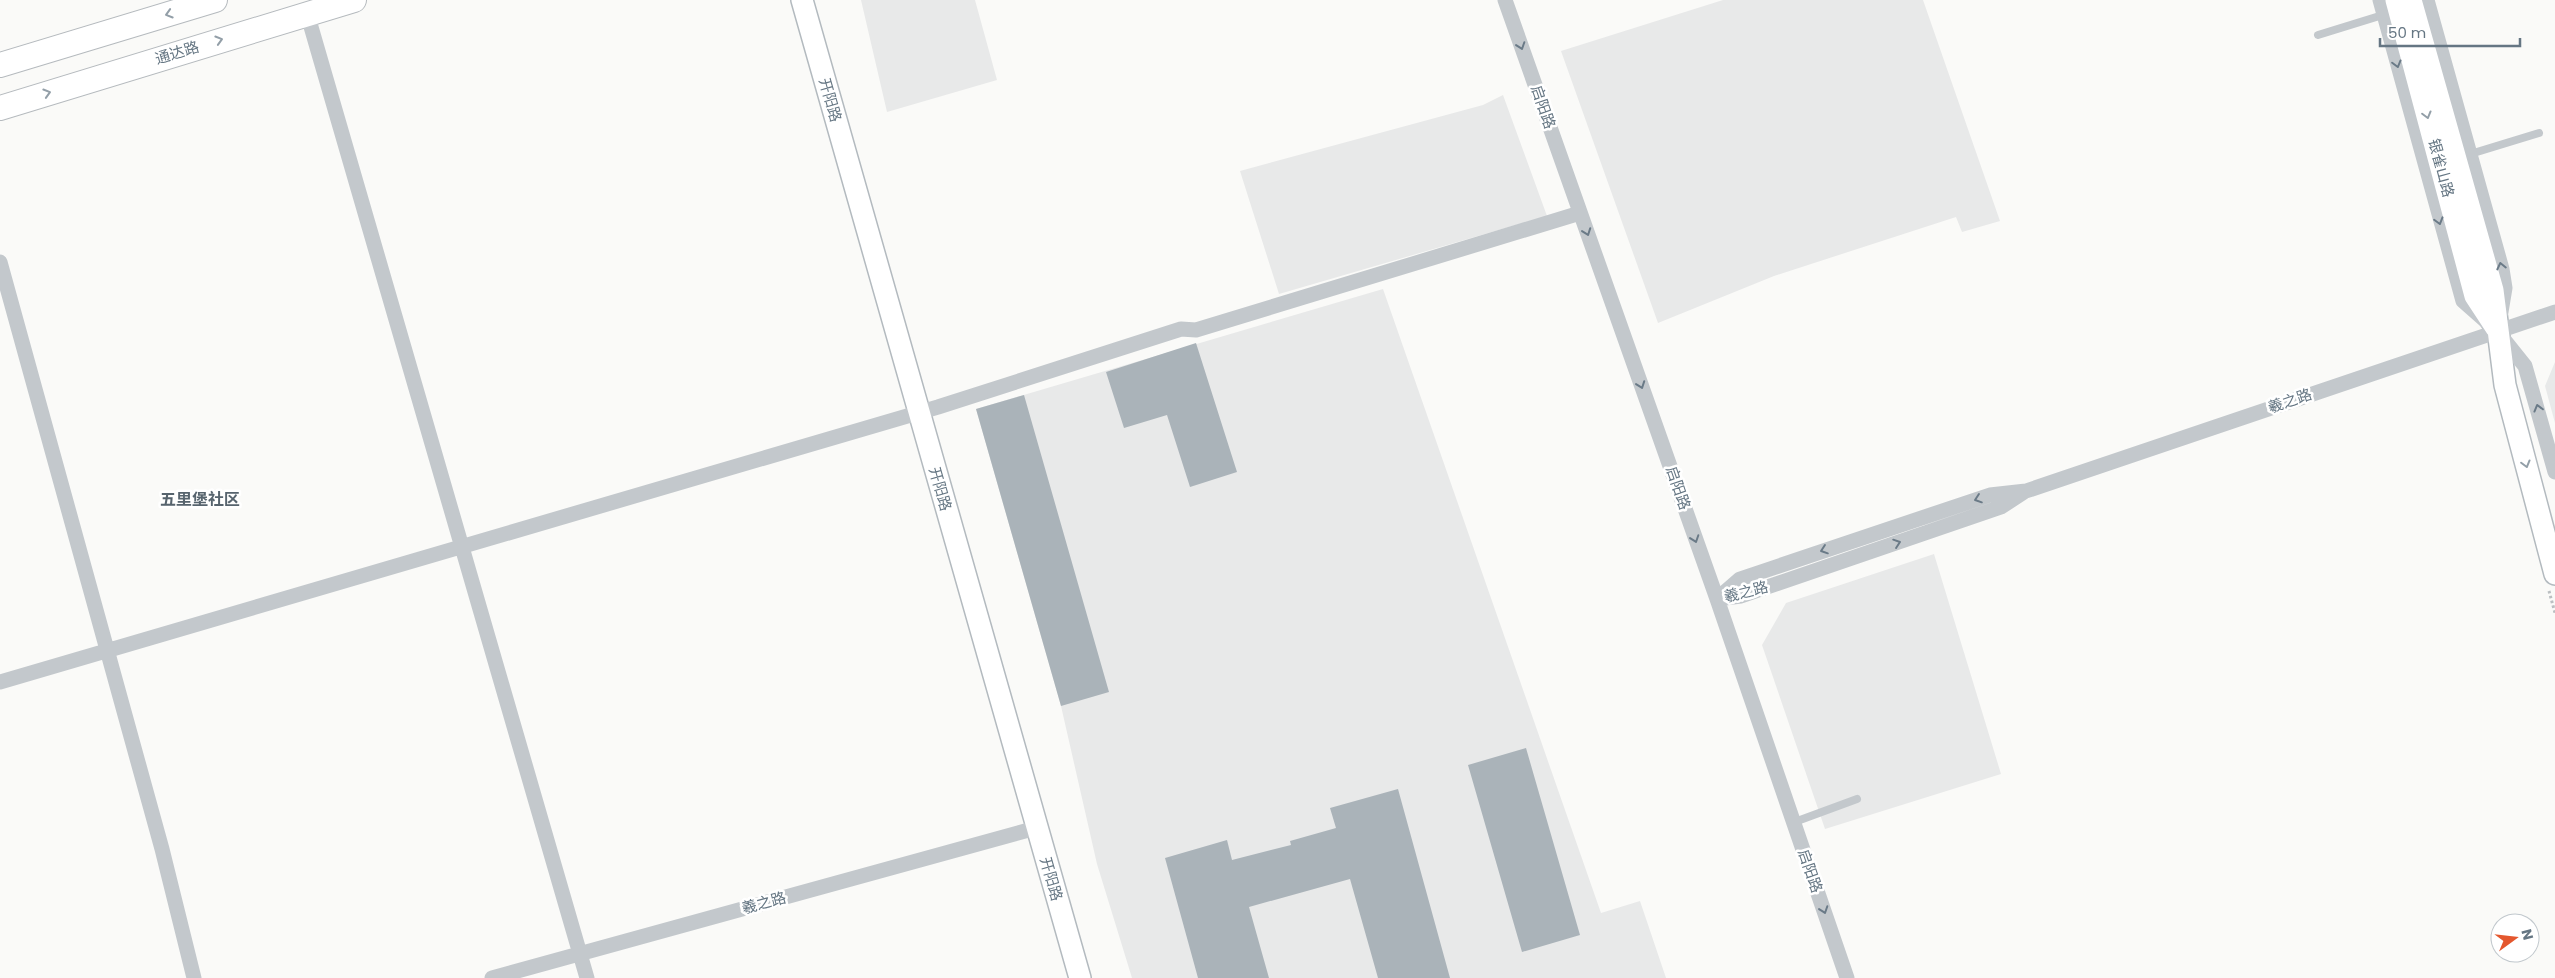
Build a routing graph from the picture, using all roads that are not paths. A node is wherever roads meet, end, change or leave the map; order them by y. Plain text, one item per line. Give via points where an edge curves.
1 (215, 0) edge
2 (354, 0) edge
3 (802, 0) edge
4 (1505, 0) edge
5 (2427, 0) edge
6 (2394, 5) edge
7 (306, 13) junction
8 (2318, 35) dead end
9 (0, 65) edge
10 (0, 108) edge
11 (2540, 133) dead end
12 (2464, 156) junction
13 (1580, 213) junction
14 (0, 262) edge
15 (2555, 312) edge
16 (2497, 331) junction
17 (918, 413) junction
18 (2555, 472) edge
19 (2555, 517) edge
20 (462, 546) junction
21 (2555, 574) edge
22 (1717, 599) junction
23 (107, 650) junction
24 (0, 682) edge
25 (1857, 799) dead end
26 (1800, 820) junction
27 (1036, 828) junction
28 (1798, 835) junction
29 (581, 954) junction
30 (194, 978) edge
31 (492, 978) edge
32 (587, 978) edge
33 (1080, 978) edge
34 (1847, 978) edge

1 -> 9 main road
2 - 7 main road, 通达路
3 - 17 main road, 开阳路
4 -> 13 street, 启阳路
5 - 12 street
6 - 8 lane
6 - 12 main road, 银雀山路
6 -> 16 main road, 银雀山路 via 2475,296
10 -> 7 main road, 通达路
7 - 20 street
11 - 12 lane
16 -> 12 main road, 银雀山路 via 2493,290
13 - 17 street via 1196,330 1181,329
13 -> 22 street, 启阳路
14 - 23 street
15 - 16 street, 羲之路
18 -> 16 street via 2524,366
16 - 19 main road, 银雀山路 via 2515,368
16 -> 21 main road, 银雀山路 via 2505,385
16 - 22 street, 羲之路 via 2026,491 2001,507 1741,596
17 - 20 street
17 - 27 main road, 开阳路
20 - 23 street
20 - 29 street
22 - 26 lane via 1731,617
22 - 28 street, 启阳路
23 - 24 street
23 - 30 street
25 - 26 lane
26 - 28 lane
27 - 29 street, 羲之路
27 - 33 main road, 开阳路
28 -> 34 street, 启阳路
29 - 31 street, 羲之路
29 - 32 street

